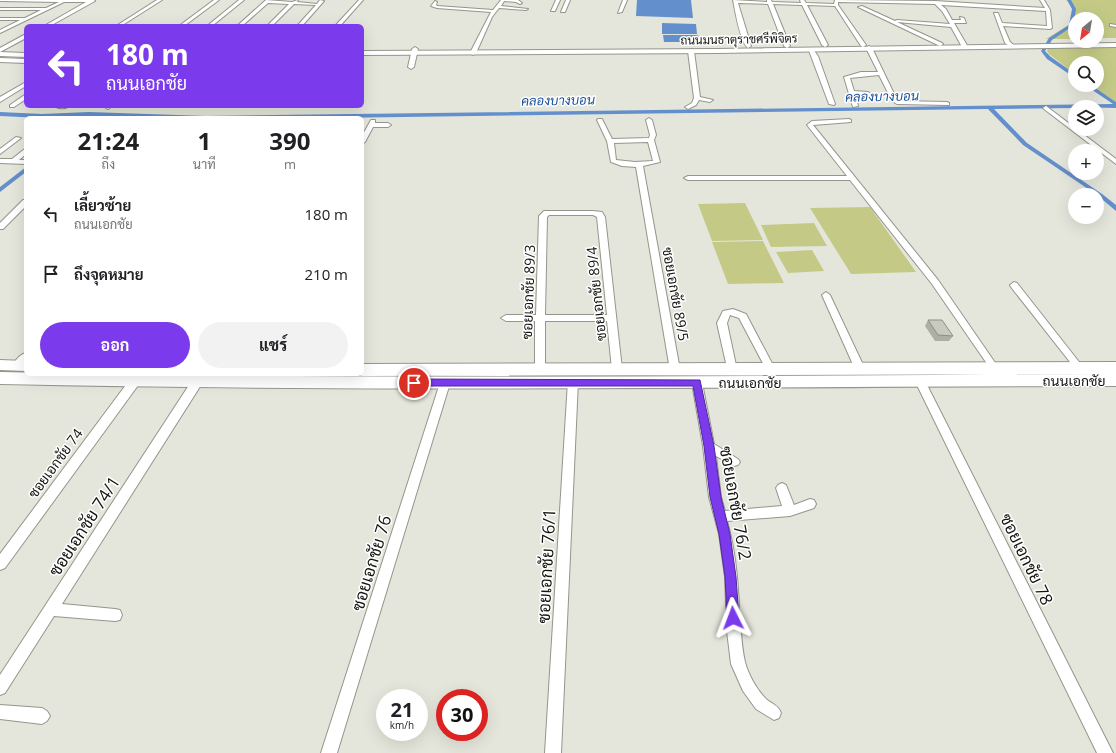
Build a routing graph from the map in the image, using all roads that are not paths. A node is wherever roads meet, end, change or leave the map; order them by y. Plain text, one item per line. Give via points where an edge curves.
1 (1, 0) edge
2 (34, 0) edge
3 (65, 0) edge
4 (93, 0) edge
5 (160, 0) edge
6 (217, 0) edge
7 (242, 0) edge
8 (361, 0) edge
9 (503, 0) edge
10 (558, 0) edge
11 (571, 0) edge
12 (626, 0) edge
13 (1042, 0) edge
14 (268, 1) edge
15 (322, 1) edge
16 (735, 1) edge
17 (770, 1) edge
18 (295, 2) edge
19 (435, 2) dead end
20 (803, 2) edge
21 (935, 2) edge
22 (520, 3) dead end
23 (315, 4) dead end
24 (836, 5) junction
25 (860, 7) dead end
26 (526, 8) dead end
27 (0, 9) edge
28 (46, 9) junction
29 (288, 9) junction
30 (308, 9) dead end
31 (496, 9) junction
32 (553, 10) dead end
33 (1048, 10) junction
34 (563, 11) dead end
35 (620, 12) dead end
36 (996, 14) dead end
37 (896, 15) dead end
38 (912, 16) dead end
39 (888, 18) junction
40 (962, 18) dead end
41 (0, 19) edge
42 (26, 19) junction
43 (952, 23) junction
44 (50, 24) edge
45 (121, 24) edge
46 (184, 24) edge
47 (212, 24) edge
48 (241, 24) edge
49 (271, 24) edge
50 (301, 24) edge
51 (339, 24) edge
52 (1001, 24) junction
53 (2, 30) edge
54 (24, 37) edge
55 (940, 44) junction
56 (1010, 44) junction
57 (1116, 44) edge
58 (824, 45) junction
59 (863, 45) junction
60 (964, 45) junction
61 (748, 46) junction
62 (787, 46) junction
63 (869, 48) junction
64 (364, 49) edge
65 (810, 49) junction
66 (0, 50) edge
67 (474, 50) junction
68 (415, 51) junction
69 (691, 51) junction
70 (0, 54) edge
71 (364, 54) edge
72 (24, 55) edge
73 (0, 57) edge
74 (24, 58) edge
75 (0, 60) edge
76 (24, 61) edge
77 (411, 67) dead end
78 (881, 73) junction
79 (24, 85) edge
80 (851, 93) junction
81 (868, 94) dead end
82 (892, 95) junction
83 (899, 96) dead end
84 (906, 96) dead end
85 (24, 97) edge
86 (697, 98) junction
87 (0, 100) edge
88 (710, 100) dead end
89 (832, 104) dead end
90 (929, 104) junction
91 (947, 104) dead end
92 (12, 106) dead end
93 (855, 106) dead end
94 (688, 107) dead end
95 (1048, 110) dead end
96 (600, 120) dead end
97 (648, 120) dead end
98 (849, 121) dead end
99 (388, 125) dead end
100 (18, 138) dead end
101 (364, 138) edge
102 (651, 140) junction
103 (610, 141) junction
104 (0, 152) edge
105 (24, 152) edge
106 (0, 161) edge
107 (13, 162) junction
108 (24, 162) edge
109 (1116, 162) edge
110 (639, 164) junction
111 (688, 178) dead end
112 (851, 178) junction
113 (24, 204) edge
114 (543, 216) joint
115 (0, 227) edge
116 (1014, 285) dead end
117 (826, 295) dead end
118 (506, 318) dead end
119 (540, 318) junction
120 (610, 318) junction
121 (23, 363) edge
122 (0, 365) edge
123 (1116, 368) edge
124 (540, 369) junction
125 (617, 369) junction
126 (770, 369) junction
127 (860, 369) junction
128 (995, 369) junction
129 (1080, 369) junction
130 (364, 370) edge
131 (675, 370) junction
132 (732, 370) junction
133 (1060, 374) junction
134 (0, 378) edge
135 (1091, 380) junction
136 (1116, 380) edge
137 (135, 381) junction
138 (920, 381) junction
139 (197, 382) junction
140 (573, 382) junction
141 (445, 383) junction
142 (697, 383) junction
143 (709, 446) junction
144 (734, 462) dead end
145 (782, 488) dead end
146 (810, 504) dead end
147 (790, 510) junction
148 (721, 516) junction
149 (0, 564) edge
150 (50, 609) junction
151 (115, 616) dead end
152 (0, 688) edge
153 (0, 712) edge
154 (774, 713) dead end
155 (42, 716) dead end
156 (329, 753) edge
157 (553, 753) edge
158 (1105, 753) edge

1 - 2 street
2 - 3 street
3 - 4 street
3 - 28 street
4 - 44 street
5 - 45 street
6 - 46 street
7 - 47 street
8 - 51 street
9 - 22 street
9 - 31 street
10 - 32 street
11 - 34 street
12 - 35 street
13 - 33 street
14 - 18 street
14 - 48 street
15 - 50 street
16 - 17 street
16 - 61 street
17 - 20 street
17 - 62 street
18 - 23 street
18 - 29 street
19 - 31 street via 433,6 437,7
20 - 24 street
20 - 58 street
21 - 24 street via 838,0 835,2
21 - 33 street
21 - 43 street
24 - 59 street
25 - 39 street
26 - 31 street
27 - 28 street
28 - 42 street
29 - 30 street
29 - 49 street
31 - 67 street
33 - 52 street via 1050,28
36 - 52 street
37 - 38 street
39 - 43 street
39 - 55 street
40 - 43 street via 964,22
41 - 42 street
42 - 53 street
43 - 60 street
52 - 56 street
54 - 66 street
55 - 59 street, ถนนมนธาตุราชศรีพิจิตร
55 - 60 street, ถนนมนธาตุราชศรีพิจิตร
56 - 57 street, ถนนมนธาตุราชศรีพิจิตร
56 - 60 street, ถนนมนธาตุราชศรีพิจิตร
58 - 59 street, ถนนมนธาตุราชศรีพิจิตร
58 - 62 street, ถนนมนธาตุราชศรีพิจิตร
60 - 63 street, ถนนมนธาตุราชศรีพิจิตร
61 - 62 street, ถนนมนธาตุราชศรีพิจิตร
61 - 67 street, ถนนมนธาตุราชศรีพิจิตร
63 - 65 street, ถนนมนธาตุราชศรีพิจิตร
63 - 78 street
64 - 68 street, ถนนมนธาตุราชศรีพิจิตร
65 - 69 street, ถนนมนธาตุราชศรีพิจิตร
65 - 89 street via 815,56
67 - 68 street, ถนนมนธาตุราชศรีพิจิตร
67 - 69 street, ถนนมนธาตุราชศรีพิจิตร
68 - 71 street, ถนนมนธาตุราชศรีพิจิตร
68 - 77 street
69 - 86 street
70 - 72 street
73 - 74 street
75 - 76 street
78 - 80 street via 847,77
78 - 82 street
79 - 87 street
80 - 81 street
80 - 93 street
82 - 83 street
82 - 90 street via 899,103
84 - 90 street via 924,98
85 - 92 street
86 - 88 street
86 - 94 street via 694,104
90 - 91 street
95 - 109 street
96 - 103 street
97 - 102 street via 653,135
98 - 112 street via 810,125
99 - 101 street via 372,123
100 - 104 street
102 - 103 street
102 - 110 street via 656,163
103 - 110 street via 613,161
105 - 107 street
106 - 107 street
107 - 108 street
110 - 131 street, ซอยเอกชัย 89/5
111 - 112 street
112 - 128 street via 879,209 935,282
113 - 115 street
114 - 119 street, ซอยเอกชัย 89/3
114 - 120 street, ซอยเอกชัย 89/4 via 593,213 601,217
116 - 129 street
117 - 127 street
118 - 119 street
119 - 120 street
119 - 124 street, ซอยเอกชัย 89/3
120 - 125 street, ซอยเอกชัย 89/4
121 - 122 main road
123 - 129 main road, ถนนเอกชัย
124 - 125 main road, ถนนเอกชัย
124 - 130 main road, ถนนเอกชัย
125 - 131 main road, ถนนเอกชัย
126 - 127 main road, ถนนเอกชัย
126 - 132 main road, ถนนเอกชัย
126 - 132 street via 743,316 733,312 726,313 722,323
127 - 128 main road, ถนนเอกชัย
128 - 133 main road, ถนนเอกชัย
129 - 133 main road, ถนนเอกชัย
129 - 135 main road via 1082,375
131 - 132 main road, ถนนเอกชัย
133 - 135 main road, ถนนเอกชัย
133 - 138 main road, ถนนเอกชัย
134 - 137 main road, ถนนเอกชัย
135 - 136 main road, ถนนเอกชัย
137 - 139 main road, ถนนเอกชัย
137 - 149 street, ซอยเอกชัย 74
138 - 142 main road, ถนนเอกชัย
138 - 158 street, ซอยเอกชัย 78
139 - 141 main road, ถนนเอกชัย
139 - 150 street, ซอยเอกชัย 74/1
140 - 141 main road, ถนนเอกชัย
140 - 142 main road, ถนนเอกชัย
140 - 157 street, ซอยเอกชัย 76/1
141 - 156 street, ซอยเอกชัย 76
142 - 143 street, ซอยเอกชัย 76/2
143 - 144 street
143 - 148 street, ซอยเอกชัย 76/2 via 715,497
145 - 147 street
146 - 147 street
147 - 148 street
148 - 154 street, ซอยเอกชัย 76/2 via 731,577 738,664 748,686 761,704
150 - 151 street
150 - 152 street, ซอยเอกชัย 74/1
153 - 155 street

